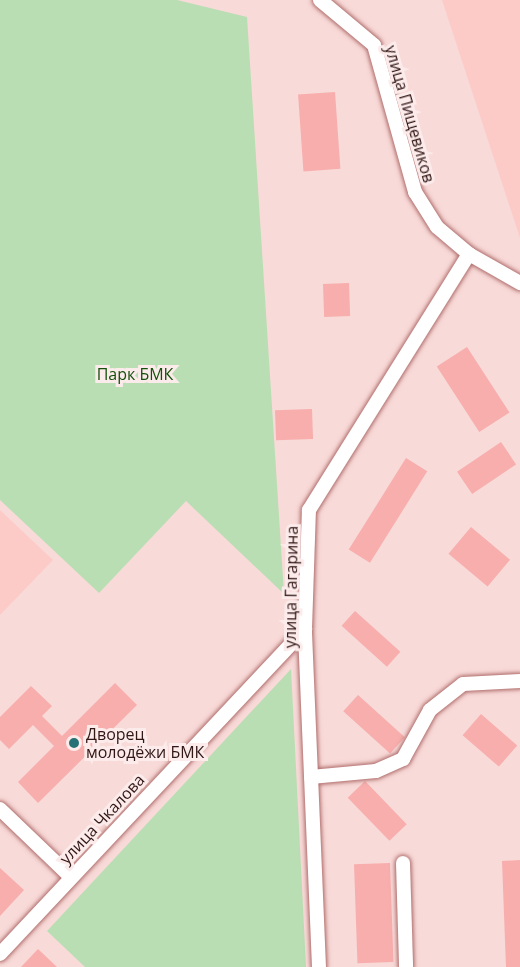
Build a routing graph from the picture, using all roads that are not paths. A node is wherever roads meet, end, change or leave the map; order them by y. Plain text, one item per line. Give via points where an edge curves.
1 (327, 2) edge
2 (469, 254) junction
3 (520, 283) edge
4 (305, 629) junction
5 (520, 681) edge
6 (311, 777) junction
7 (0, 809) edge
8 (402, 863) dead end
9 (70, 877) junction
10 (0, 954) edge
11 (319, 967) edge
12 (406, 967) edge

1 - 2 street, улица Пищевиков via 374,45 415,192 437,227
2 - 3 street, улица Пищевиков
2 - 4 street, улица Гагарина via 309,510
4 - 6 street, улица Гагарина
4 - 9 street, улица Чкалова
5 - 6 street via 463,684 430,710 418,738 403,759 376,771
6 - 11 street, улица Гагарина
7 - 9 street
8 - 12 street
9 - 10 street, улица Чкалова

